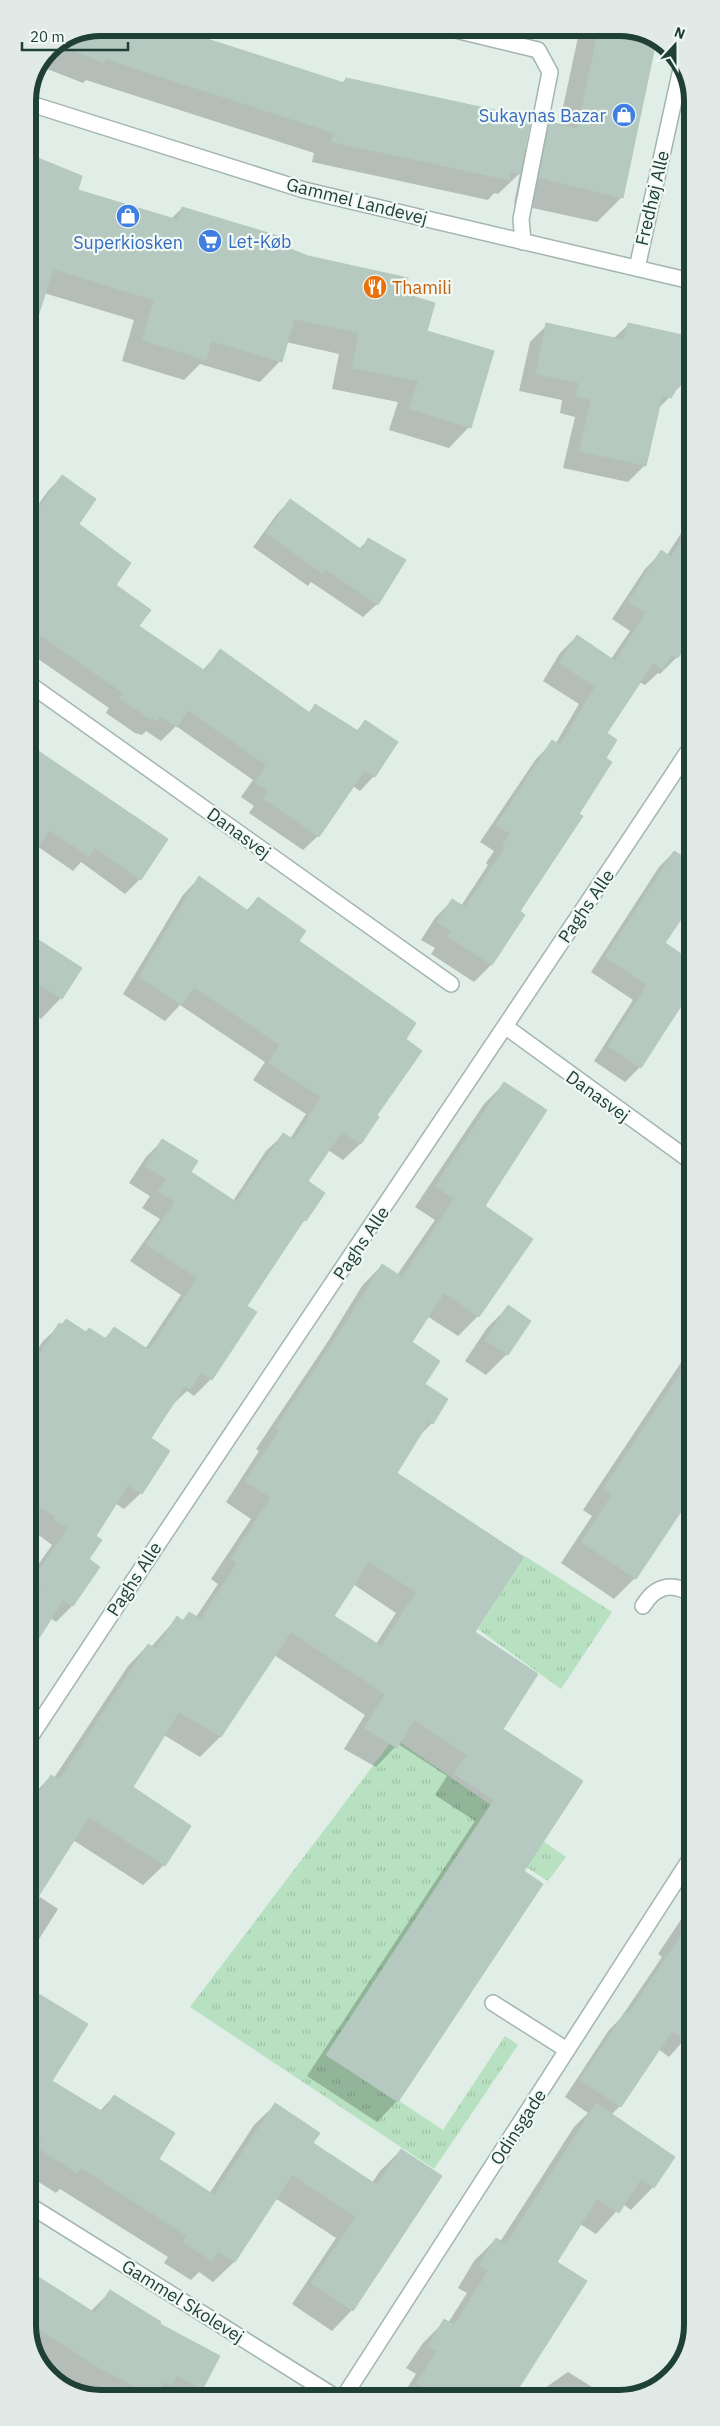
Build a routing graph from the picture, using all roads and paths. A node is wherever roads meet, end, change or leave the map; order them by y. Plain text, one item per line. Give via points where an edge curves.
1 (480, 36) edge
2 (679, 78) edge
3 (36, 106) edge
4 (523, 242) junction
5 (636, 268) junction
6 (684, 279) edge
7 (36, 689) edge
8 (684, 759) edge
9 (451, 984) dead end
10 (506, 1027) junction
11 (684, 1156) edge
12 (684, 1589) edge
13 (643, 1606) dead end
14 (36, 1728) edge
15 (684, 1868) edge
16 (493, 2003) dead end
17 (567, 2050) junction
18 (36, 2209) edge
19 (324, 2390) edge
20 (349, 2390) edge

1 - 4 street via 538,50 550,72 521,219
2 - 5 street, Fredhøj Alle
3 - 4 street, Gammel Landevej via 304,190
4 - 5 street, Gammel Landevej
5 - 6 street, Gammel Landevej
7 - 9 street, Danasvej
8 - 10 street, Paghs Alle
10 - 11 street, Danasvej
10 - 14 street, Paghs Alle
12 - 13 street via 673,1587 651,1593
15 - 17 street, Odinsgade
16 - 17 street
17 - 20 street, Odinsgade
18 - 19 street, Gammel Skolevej

